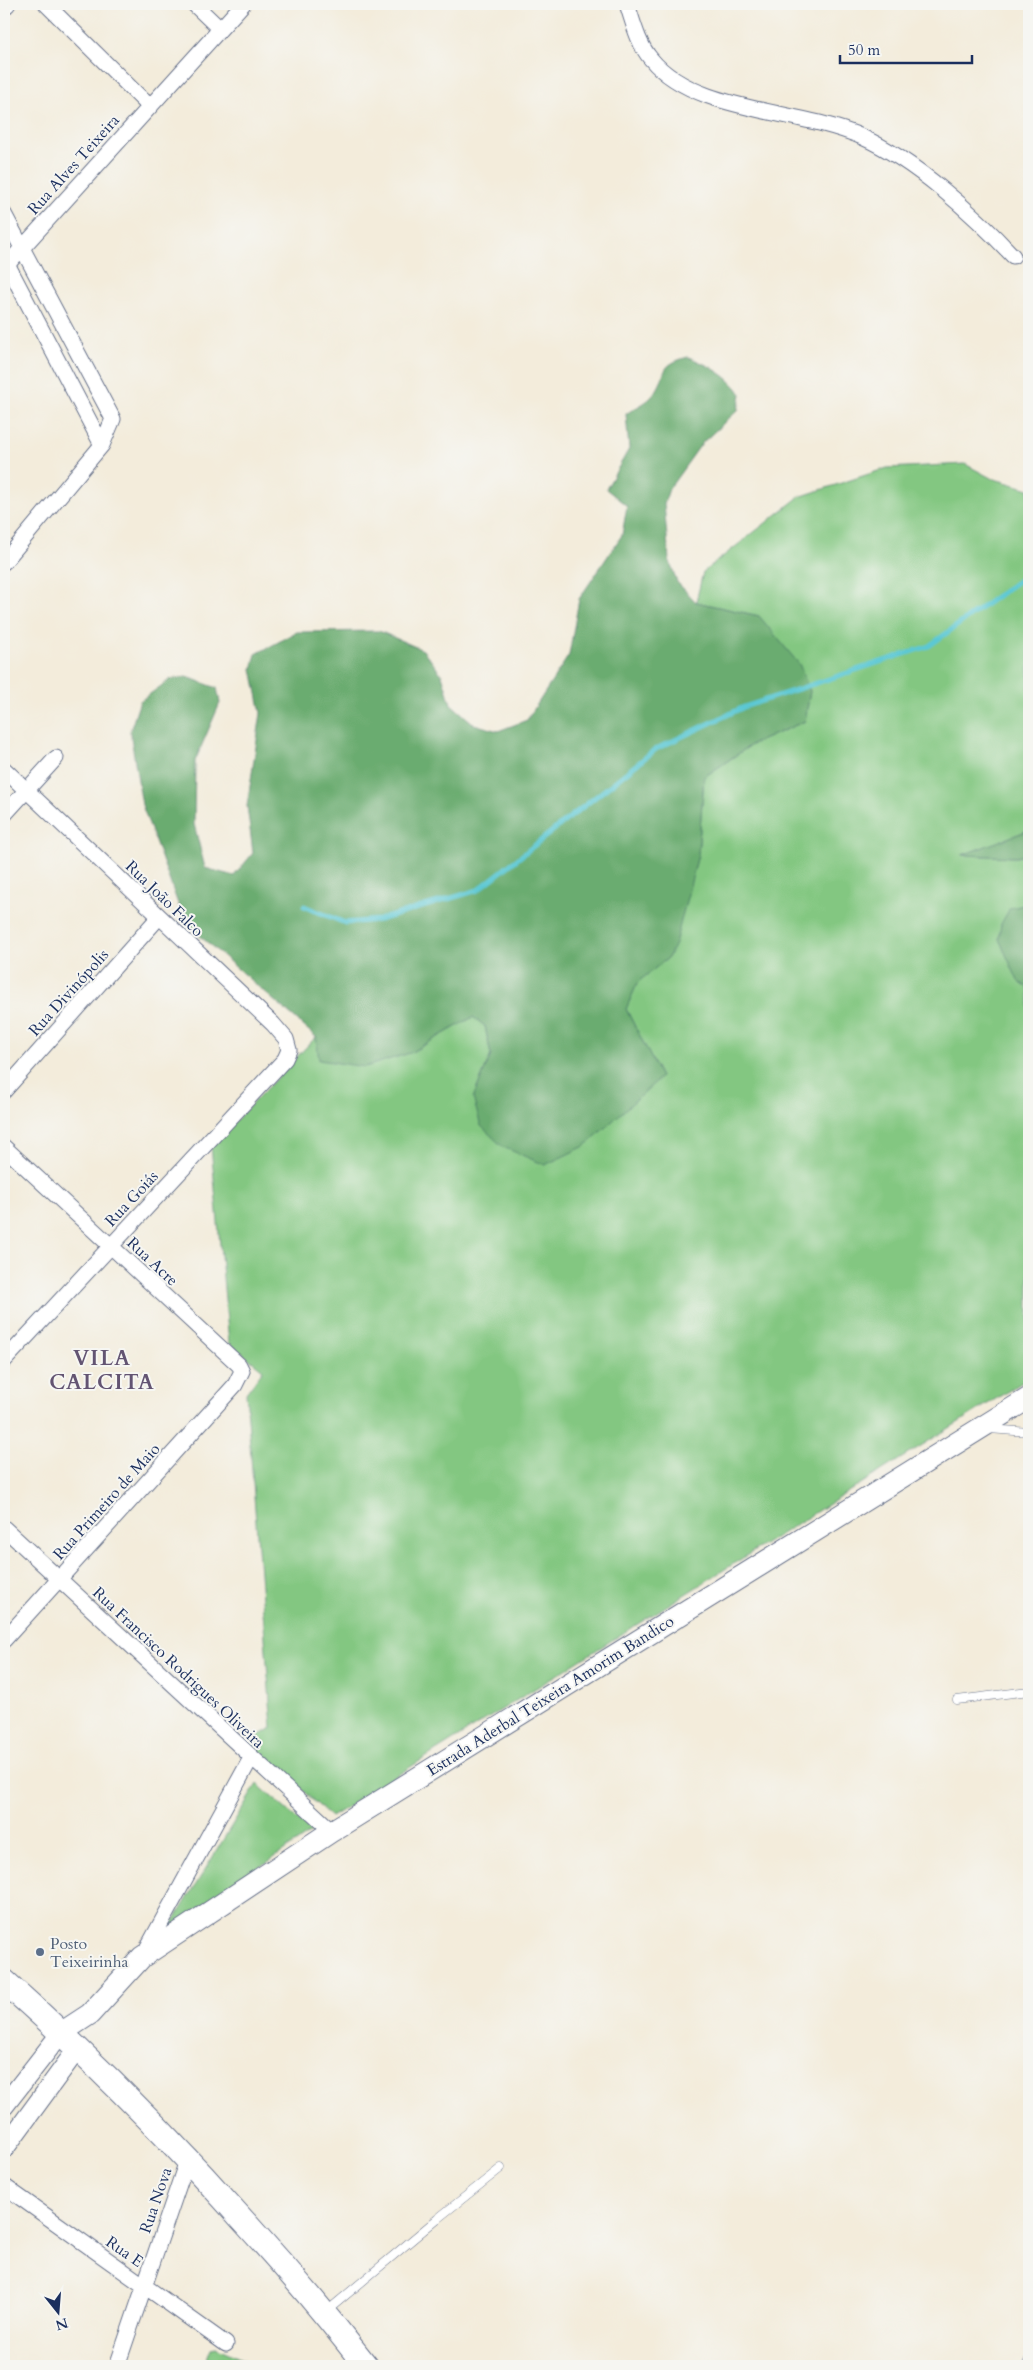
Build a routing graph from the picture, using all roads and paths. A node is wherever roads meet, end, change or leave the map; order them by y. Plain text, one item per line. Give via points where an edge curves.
1 (8, 4) edge
2 (46, 4) edge
3 (194, 4) edge
4 (243, 4) edge
5 (627, 4) edge
6 (4, 8) edge
7 (220, 29) junction
8 (149, 106) junction
9 (4, 214) edge
10 (22, 248) junction
11 (1013, 256) dead end
12 (5, 263) edge
13 (102, 445) junction
14 (4, 562) edge
15 (56, 758) dead end
16 (4, 768) edge
17 (26, 790) junction
18 (4, 815) edge
19 (159, 916) junction
20 (285, 1059) joint
21 (4, 1091) edge
22 (4, 1147) edge
23 (110, 1245) junction
24 (4, 1361) edge
25 (235, 1385) joint
26 (1029, 1398) edge
27 (980, 1429) junction
28 (1029, 1432) edge
29 (4, 1528) edge
30 (59, 1579) junction
31 (4, 1640) edge
32 (1029, 1691) edge
33 (957, 1700) dead end
34 (251, 1758) junction
35 (332, 1831) junction
36 (142, 1957) junction
37 (4, 1981) edge
38 (69, 2040) junction
39 (4, 2106) edge
40 (4, 2149) edge
41 (188, 2158) junction
42 (501, 2168) dead end
43 (4, 2186) edge
44 (144, 2286) junction
45 (325, 2312) junction
46 (226, 2344) dead end
47 (1029, 2360) edge
48 (117, 2366) edge
49 (366, 2366) edge
50 (1026, 2366) edge

1 - 6 street
2 - 8 street
3 - 7 street
4 - 7 street, Rua Alves Teixeira
5 - 11 street via 636,33 650,58 680,84 739,104 837,126 864,138 950,196
7 - 8 street, Rua Alves Teixeira
8 - 10 street, Rua Alves Teixeira
9 - 10 street
10 - 12 street, Rua Alves Teixeira
10 - 13 street via 113,419
12 - 13 street
13 - 14 street
15 - 17 street
16 - 17 street, Rua João Falco
17 - 18 street
17 - 19 street, Rua João Falco
19 - 20 street, Rua João Falco via 286,1039 289,1050
19 - 21 street, Rua Divinópolis
20 - 23 street, Rua Goiás
22 - 23 street, Rua Acre
23 - 24 street, Rua Goiás
23 - 25 street, Rua Acre via 239,1365 241,1374
25 - 30 street, Rua Primeiro de Maio
26 - 27 main road, Estrada Aderbal Teixeira Amorim Bandico
27 - 28 lane
27 - 35 main road, Estrada Aderbal Teixeira Amorim Bandico
29 - 30 street, Rua Francisco Rodrigues Oliveira
30 - 31 street, Rua Primeiro de Maio
30 - 34 street, Rua Francisco Rodrigues Oliveira
32 - 33 lane
34 - 35 street, Rua Francisco Rodrigues Oliveira
34 - 36 street
35 - 36 main road, Estrada Aderbal Teixeira Amorim Bandico
36 - 38 main road, Estrada Aderbal Teixeira Amorim Bandico
37 - 38 main road
38 - 39 street
38 - 40 street
38 - 41 main road
41 - 44 street, Rua Nova
41 - 45 main road
42 - 45 lane
43 - 44 street, Rua E
44 - 46 street, Rua E
44 - 48 street, Rua Nova
45 - 49 main road
47 - 50 lane

